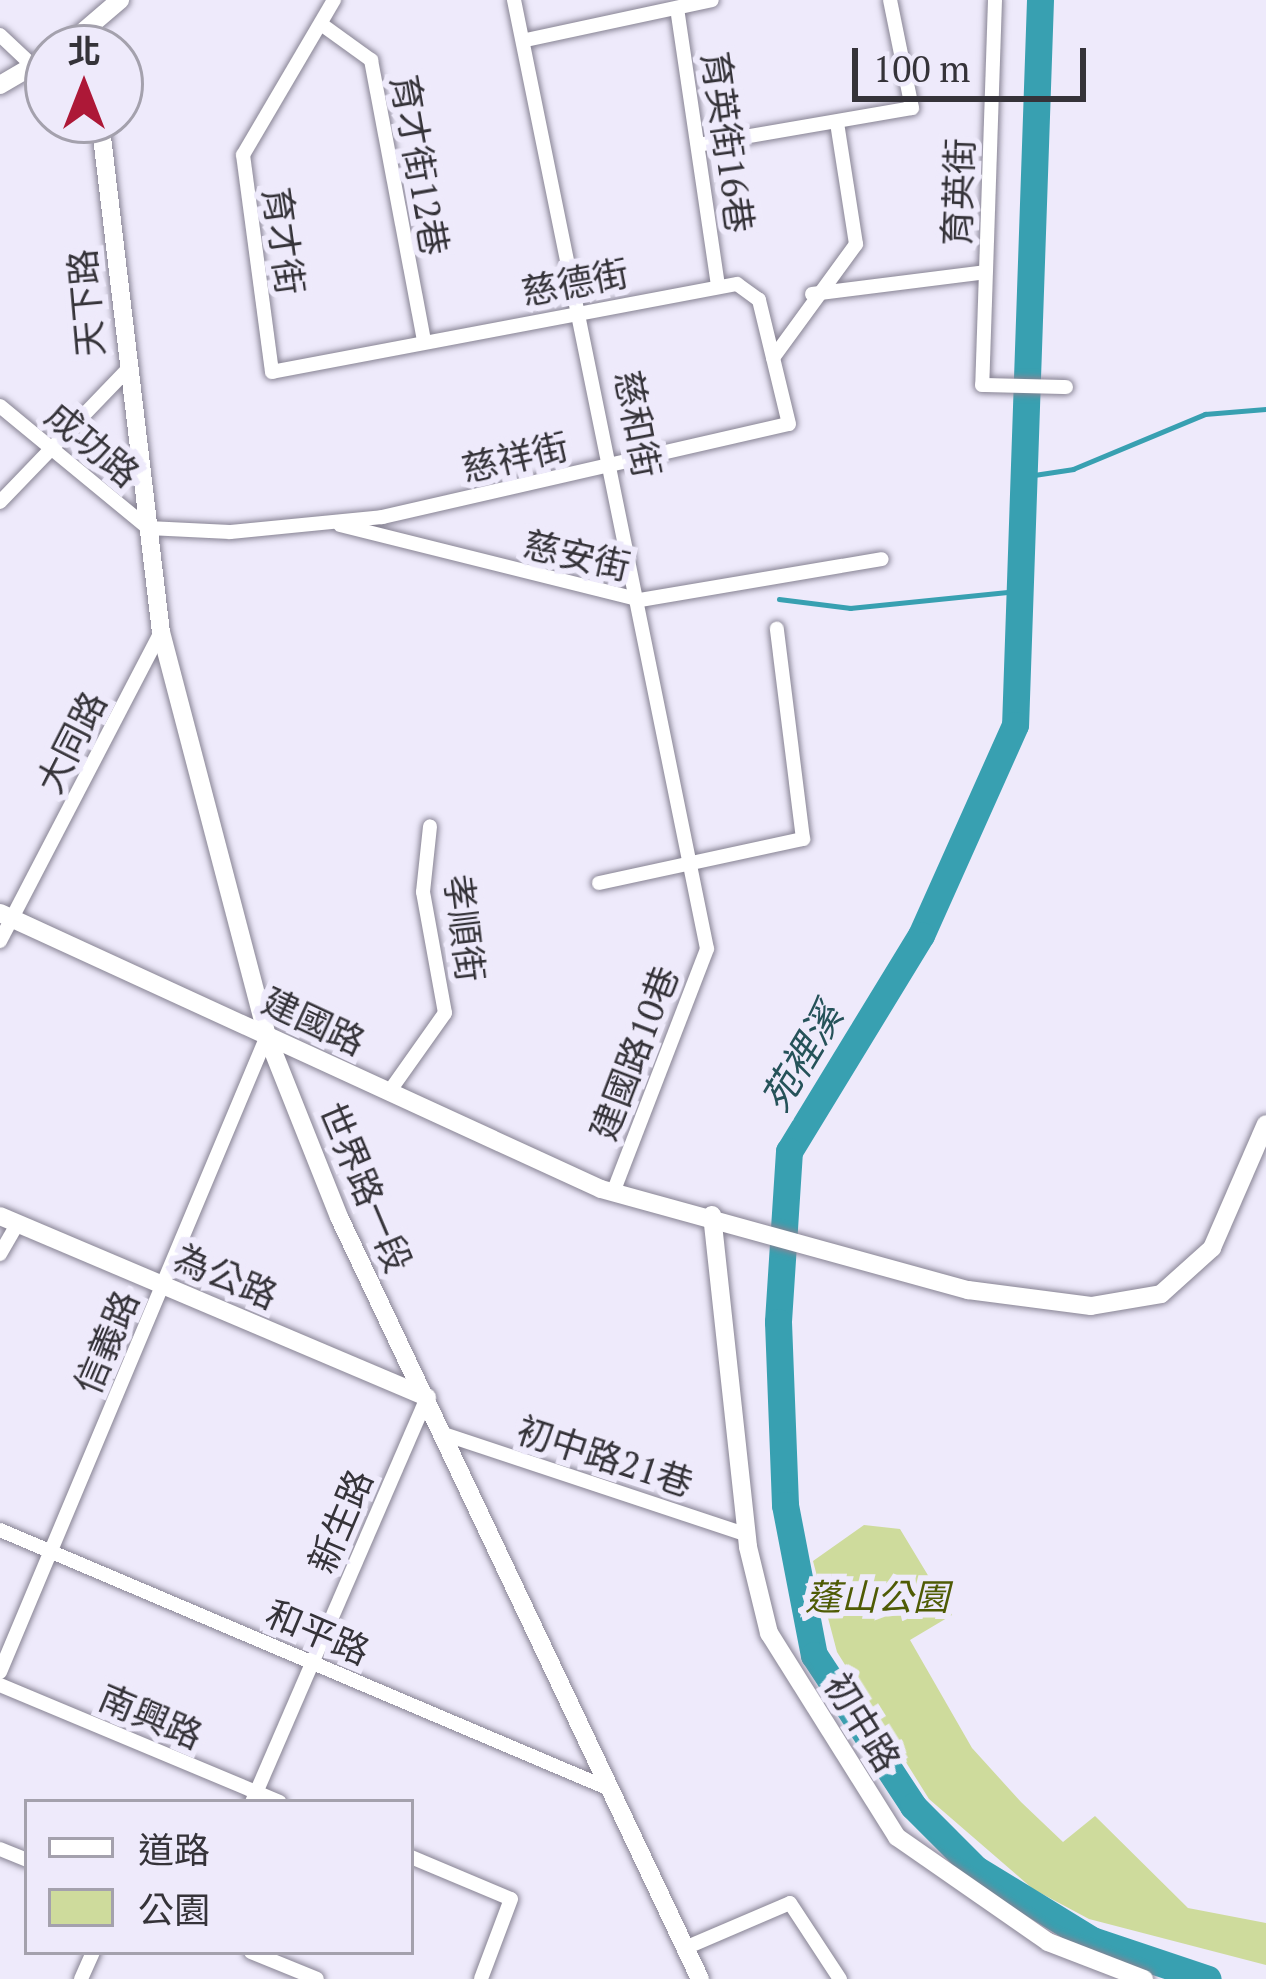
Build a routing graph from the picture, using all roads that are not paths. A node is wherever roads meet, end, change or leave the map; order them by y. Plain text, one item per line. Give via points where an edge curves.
1 (334, 0) edge
2 (514, 0) edge
3 (712, 0) edge
4 (890, 0) edge
5 (995, 0) edge
6 (677, 8) junction
7 (321, 24) junction
8 (526, 40) junction
9 (837, 123) junction
10 (103, 144) edge
11 (698, 145) junction
12 (985, 272) junction
13 (718, 286) junction
14 (812, 294) junction
15 (584, 311) junction
16 (424, 341) junction
17 (773, 358) junction
18 (127, 370) junction
19 (272, 372) joint
20 (1066, 387) dead end
21 (0, 406) edge
22 (46, 444) junction
23 (615, 464) junction
24 (0, 502) edge
25 (335, 523) junction
26 (148, 528) junction
27 (882, 559) dead end
28 (640, 600) junction
29 (777, 629) dead end
30 (160, 632) junction
31 (430, 826) dead end
32 (688, 864) junction
33 (598, 883) dead end
34 (8, 916) edge
35 (0, 941) edge
36 (268, 1036) junction
37 (388, 1091) junction
38 (1266, 1124) edge
39 (607, 1191) junction
40 (712, 1215) junction
41 (9, 1220) edge
42 (0, 1254) edge
43 (163, 1285) junction
44 (427, 1396) junction
45 (444, 1434) junction
46 (0, 1530) edge
47 (747, 1535) junction
48 (50, 1552) junction
49 (312, 1663) junction
50 (0, 1672) edge
51 (0, 1684) edge
52 (612, 1790) junction
53 (254, 1797) edge
54 (414, 1858) edge
55 (686, 1948) junction
56 (258, 1955) edge
57 (317, 1979) edge
58 (482, 1979) edge
59 (700, 1979) edge
60 (840, 1979) edge
61 (1144, 1979) edge

1 - 7 street, 育才街
2 - 8 street, 慈和街
3 - 6 street
4 - 9 street via 913,108
5 - 12 street, 育英街
6 - 8 street
6 - 11 street, 育英街16巷
7 - 16 street, 育才街12巷 via 370,60
7 - 19 street, 育才街 via 243,155
8 - 15 street, 慈和街
9 - 11 street
9 - 14 street via 856,244
10 - 18 street, 天下路
11 - 13 street, 育英街16巷
12 - 14 street
12 - 20 street, 育英街 via 982,386
13 - 15 street, 慈德街
13 - 17 street via 759,300
14 - 17 street
15 - 16 street, 慈德街
15 - 23 street, 慈和街
16 - 19 street, 慈德街
17 - 23 street, 慈祥街 via 789,424
18 - 22 street, 天下路
18 - 26 street, 世界路一段
21 - 22 street, 成功路
22 - 24 street, 天下路
22 - 26 street, 成功路
23 - 25 street, 慈祥街
23 - 28 street, 慈和街
25 - 26 street, 慈祥街 via 249,532
25 - 28 street, 慈安街
26 - 30 street, 世界路一段
27 - 28 street, 慈安街
28 - 32 street, 慈和街
29 - 32 street via 803,839
30 - 34 street, 大同路
30 - 36 street, 世界路一段
31 - 37 street, 孝順街 via 423,892 445,1013
32 - 33 street
32 - 39 street, 建國路10巷 via 707,950
34 - 35 street, 大同路
34 - 36 street, 建國路
36 - 37 street, 建國路
36 - 43 street, 信義路
36 - 44 street, 世界路一段
37 - 39 street, 建國路
38 - 40 street, 建國路 via 1212,1248 1161,1294 1129,1305 968,1290
39 - 40 street, 建國路
40 - 47 street, 初中路
41 - 42 street
41 - 43 street, 為公路
43 - 44 street, 為公路
43 - 48 street, 信義路
44 - 45 street, 世界路一段
44 - 49 street, 新生路
45 - 47 street, 初中路21巷
45 - 52 street, 世界路一段
46 - 48 street, 和平路
47 - 61 street, 初中路 via 769,1634 897,1837 1031,1932
48 - 49 street, 和平路
48 - 50 street, 信義路
49 - 52 street, 和平路
49 - 53 street, 新生路
51 - 53 street, 南興路
52 - 55 street, 世界路一段
54 - 58 street via 511,1899
55 - 59 street, 世界路一段
55 - 60 street via 790,1903
56 - 57 street

